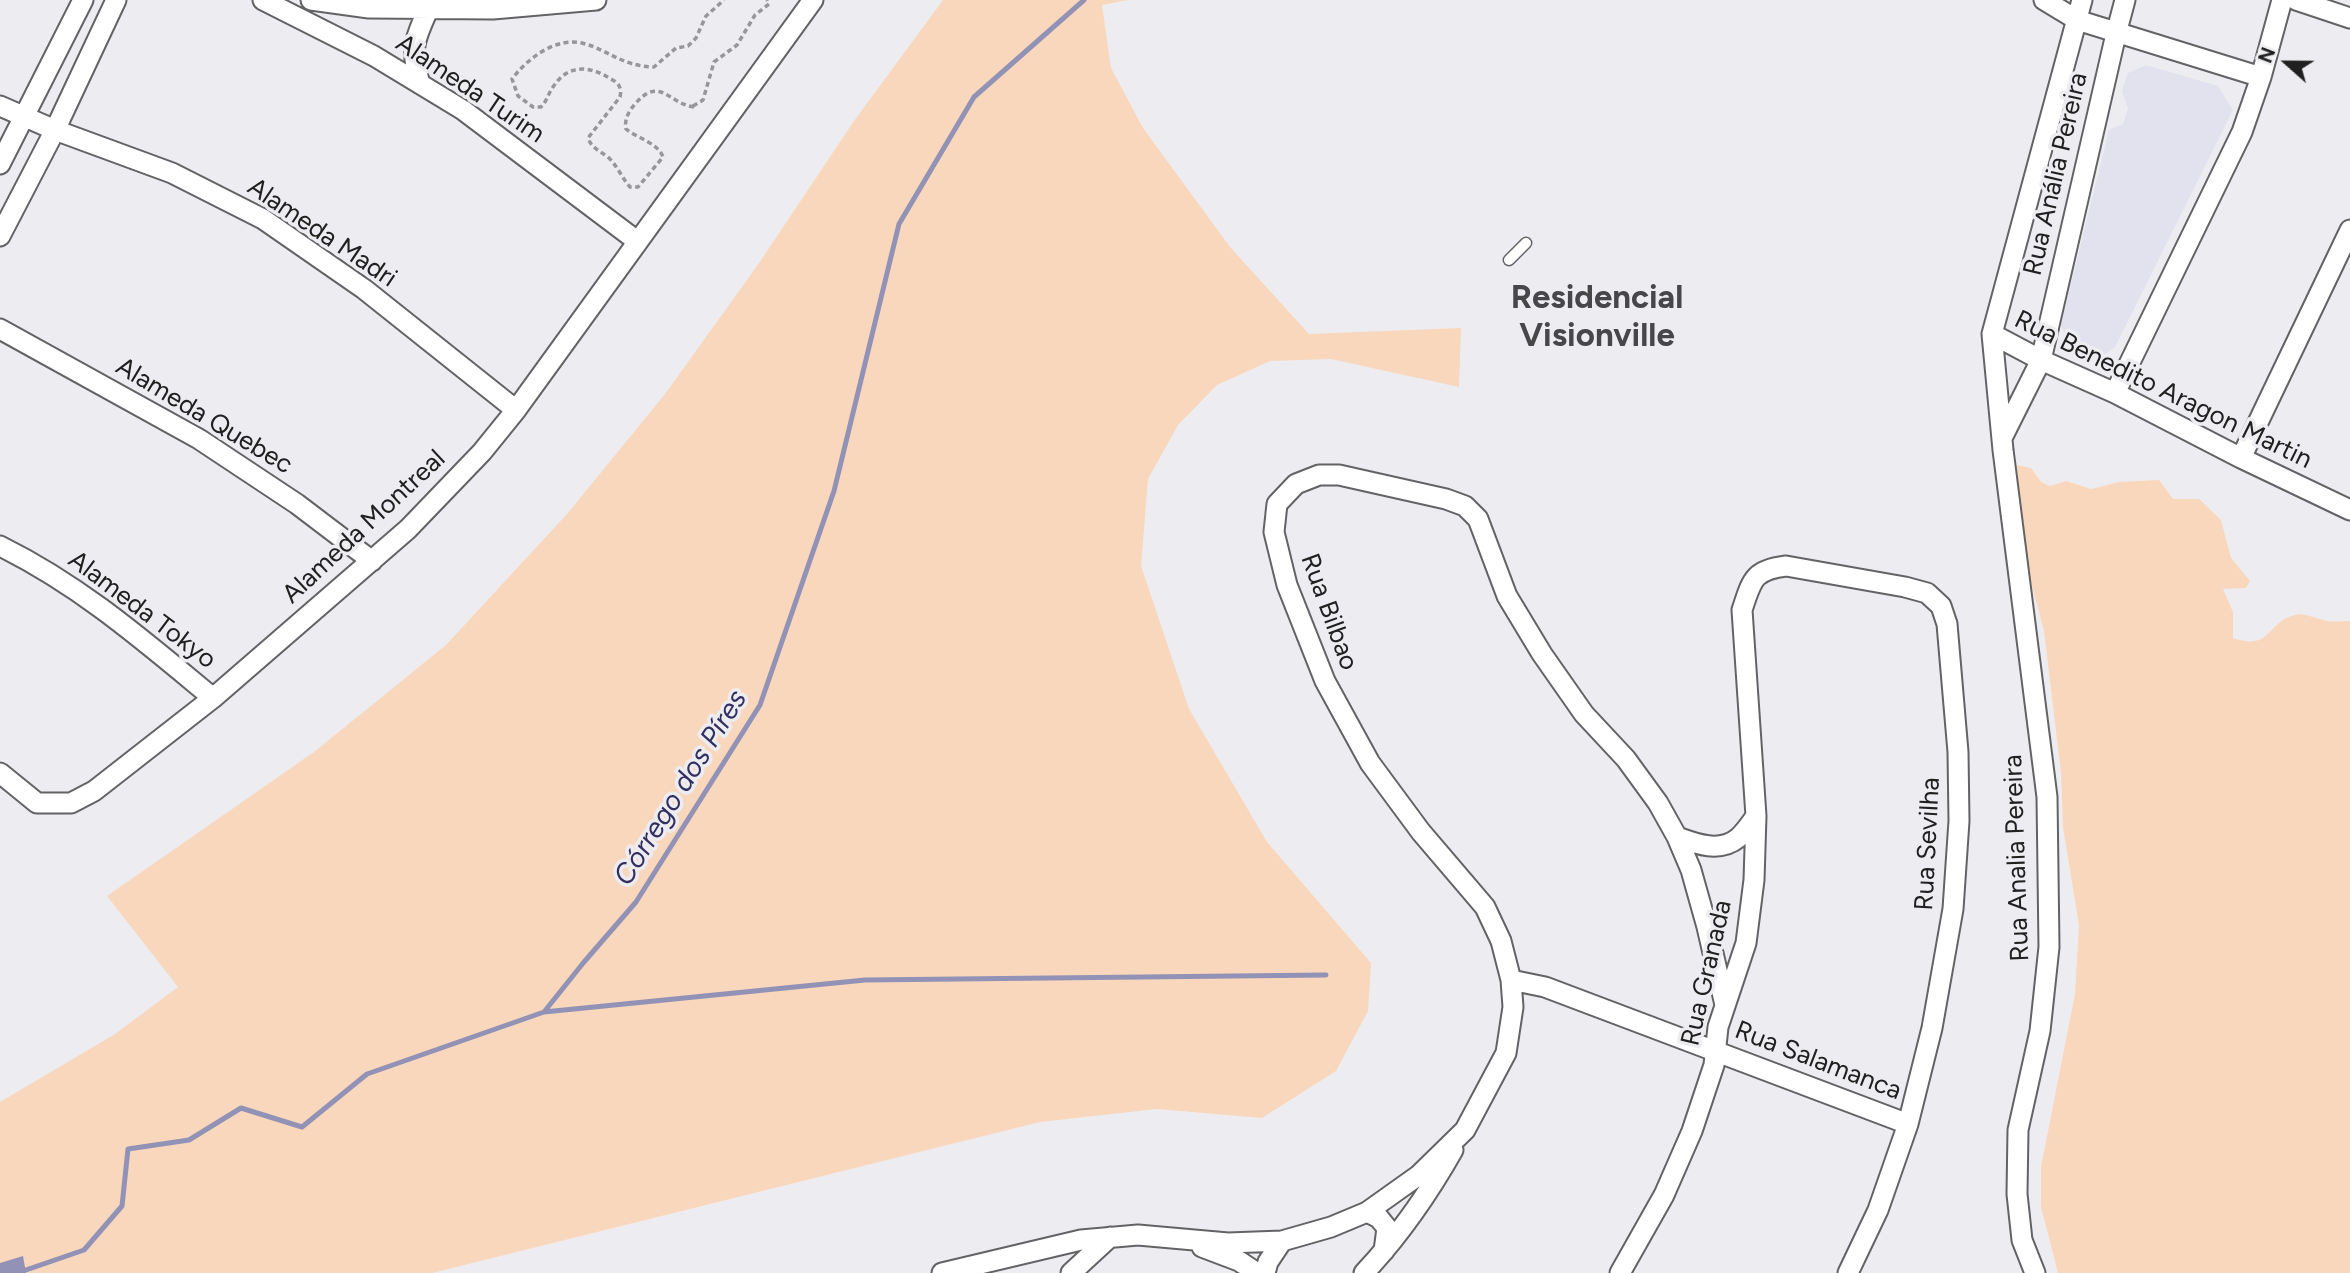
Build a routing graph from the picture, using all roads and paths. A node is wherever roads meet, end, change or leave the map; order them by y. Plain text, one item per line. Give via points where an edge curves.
1 (83, 0) edge
2 (116, 0) edge
3 (263, 0) edge
4 (311, 0) edge
5 (596, 0) edge
6 (724, 0) edge
7 (768, 0) edge
8 (813, 0) edge
9 (2044, 0) edge
10 (2082, 0) edge
11 (2125, 0) edge
12 (2282, 0) edge
13 (2296, 0) edge
14 (429, 8) junction
15 (2350, 18) edge
16 (2077, 20) junction
17 (2116, 34) junction
18 (2260, 77) junction
19 (420, 84) junction
20 (0, 106) edge
21 (23, 117) junction
22 (55, 130) junction
23 (0, 164) edge
24 (2350, 230) edge
25 (0, 236) edge
26 (637, 241) junction
27 (1526, 243) dead end
28 (1509, 260) dead end
29 (0, 329) edge
30 (1992, 334) junction
31 (2041, 360) junction
32 (2115, 393) junction
33 (516, 410) junction
34 (2002, 439) junction
35 (2241, 458) junction
36 (2350, 510) edge
37 (0, 545) edge
38 (372, 561) junction
39 (1751, 582) joint
40 (213, 698) junction
41 (0, 772) edge
42 (1756, 816) junction
43 (1677, 837) junction
44 (1511, 980) junction
45 (1725, 1005) junction
46 (1714, 1049) junction
47 (1908, 1124) junction
48 (1465, 1130) junction
49 (1367, 1212) junction
50 (1110, 1237) junction
51 (1185, 1240) junction
52 (1282, 1241) junction
53 (1384, 1252) junction
54 (958, 1271) edge
55 (1071, 1273) edge
56 (1256, 1273) edge
57 (1265, 1273) edge
58 (1364, 1273) edge
59 (1620, 1273) edge
60 (1848, 1273) edge
61 (2035, 1273) edge

1 - 21 street
2 - 22 street
3 - 19 street, Alameda Turim
4 - 14 street via 369,8
5 - 14 street via 493,9
6 - 7 path via 706,16 688,46 676,48 654,67 635,66 581,43 558,44 526,63 512,79 518,96 541,107 562,75 573,69 590,69 617,82 621,97 588,138 630,187 638,187 663,157 661,151 626,129 631,108 642,96 656,91 692,107 703,100 714,62 737,45
8 - 26 street, Alameda Montreal
9 - 16 street
10 - 16 street, Rua Anália Pereira
11 - 17 street, Rua Anália Pereira
12 - 18 street
13 - 15 street
14 - 19 street via 416,35 413,60
16 - 17 street
16 - 30 street, Rua Anália Pereira
17 - 18 street
17 - 31 street, Rua Anália Pereira
18 - 32 street via 2242,132
19 - 26 street, Alameda Turim via 463,110
20 - 21 street, Alameda Madri
21 - 22 street, Alameda Madri
21 - 23 street
22 - 25 street
22 - 33 street, Alameda Madri via 172,173 263,219 364,289
24 - 35 street
26 - 33 street, Alameda Montreal
27 - 28 lane
29 - 38 street, Alameda Quebec via 199,439
30 - 31 street, Rua Benedito Aragon Martin
30 - 34 street, Rua Analia Pereira
31 - 32 street, Rua Benedito Aragon Martin
31 - 34 street
32 - 35 street, Rua Benedito Aragon Martin
33 - 38 street, Alameda Montreal via 482,452
34 - 61 street, Rua Analia Pereira via 2047,797 2049,947 2040,1031 2018,1130 2022,1240
35 - 36 street, Rua Benedito Aragon Martin
37 - 40 street, Alameda Tokyo via 37,564 122,622
38 - 40 street, Alameda Montreal
39 - 42 street, Rua Granada via 1742,610
39 - 47 street, Rua Sevilha via 1767,568 1786,566 1905,587 1927,593 1941,606 1947,624 1958,752 1953,909 1932,1028
40 - 41 street, Alameda Montreal via 94,791 71,803 37,803
42 - 43 street via 1737,839 1720,845 1701,846
42 - 45 street, Rua Granada via 1746,943
43 - 44 street, Rua Bilbao via 1658,803 1584,714 1542,654 1507,596 1478,519 1465,506 1339,475 1319,475 1296,484 1277,504 1274,532 1287,585 1325,681 1370,764 1485,907 1501,941
43 - 45 street, Rua Bilbao via 1694,881
44 - 46 street, Rua Salamanca via 1534,983
44 - 48 street, Rua Bilbao via 1513,1007 1506,1053
45 - 46 street, Rua Granada
46 - 47 street, Rua Salamanca
46 - 59 street, Rua Granada via 1714,1065 1692,1131 1664,1195
47 - 60 street, Rua Sevilha via 1878,1210
48 - 49 street, Rua Bilbao via 1419,1175
48 - 53 street
49 - 52 street, Rua Bilbao
49 - 53 street via 1387,1228
50 - 51 street
50 - 54 street
50 - 55 street
51 - 52 street, Rua Bilbao
51 - 56 street via 1239,1261
52 - 57 street
53 - 58 street

